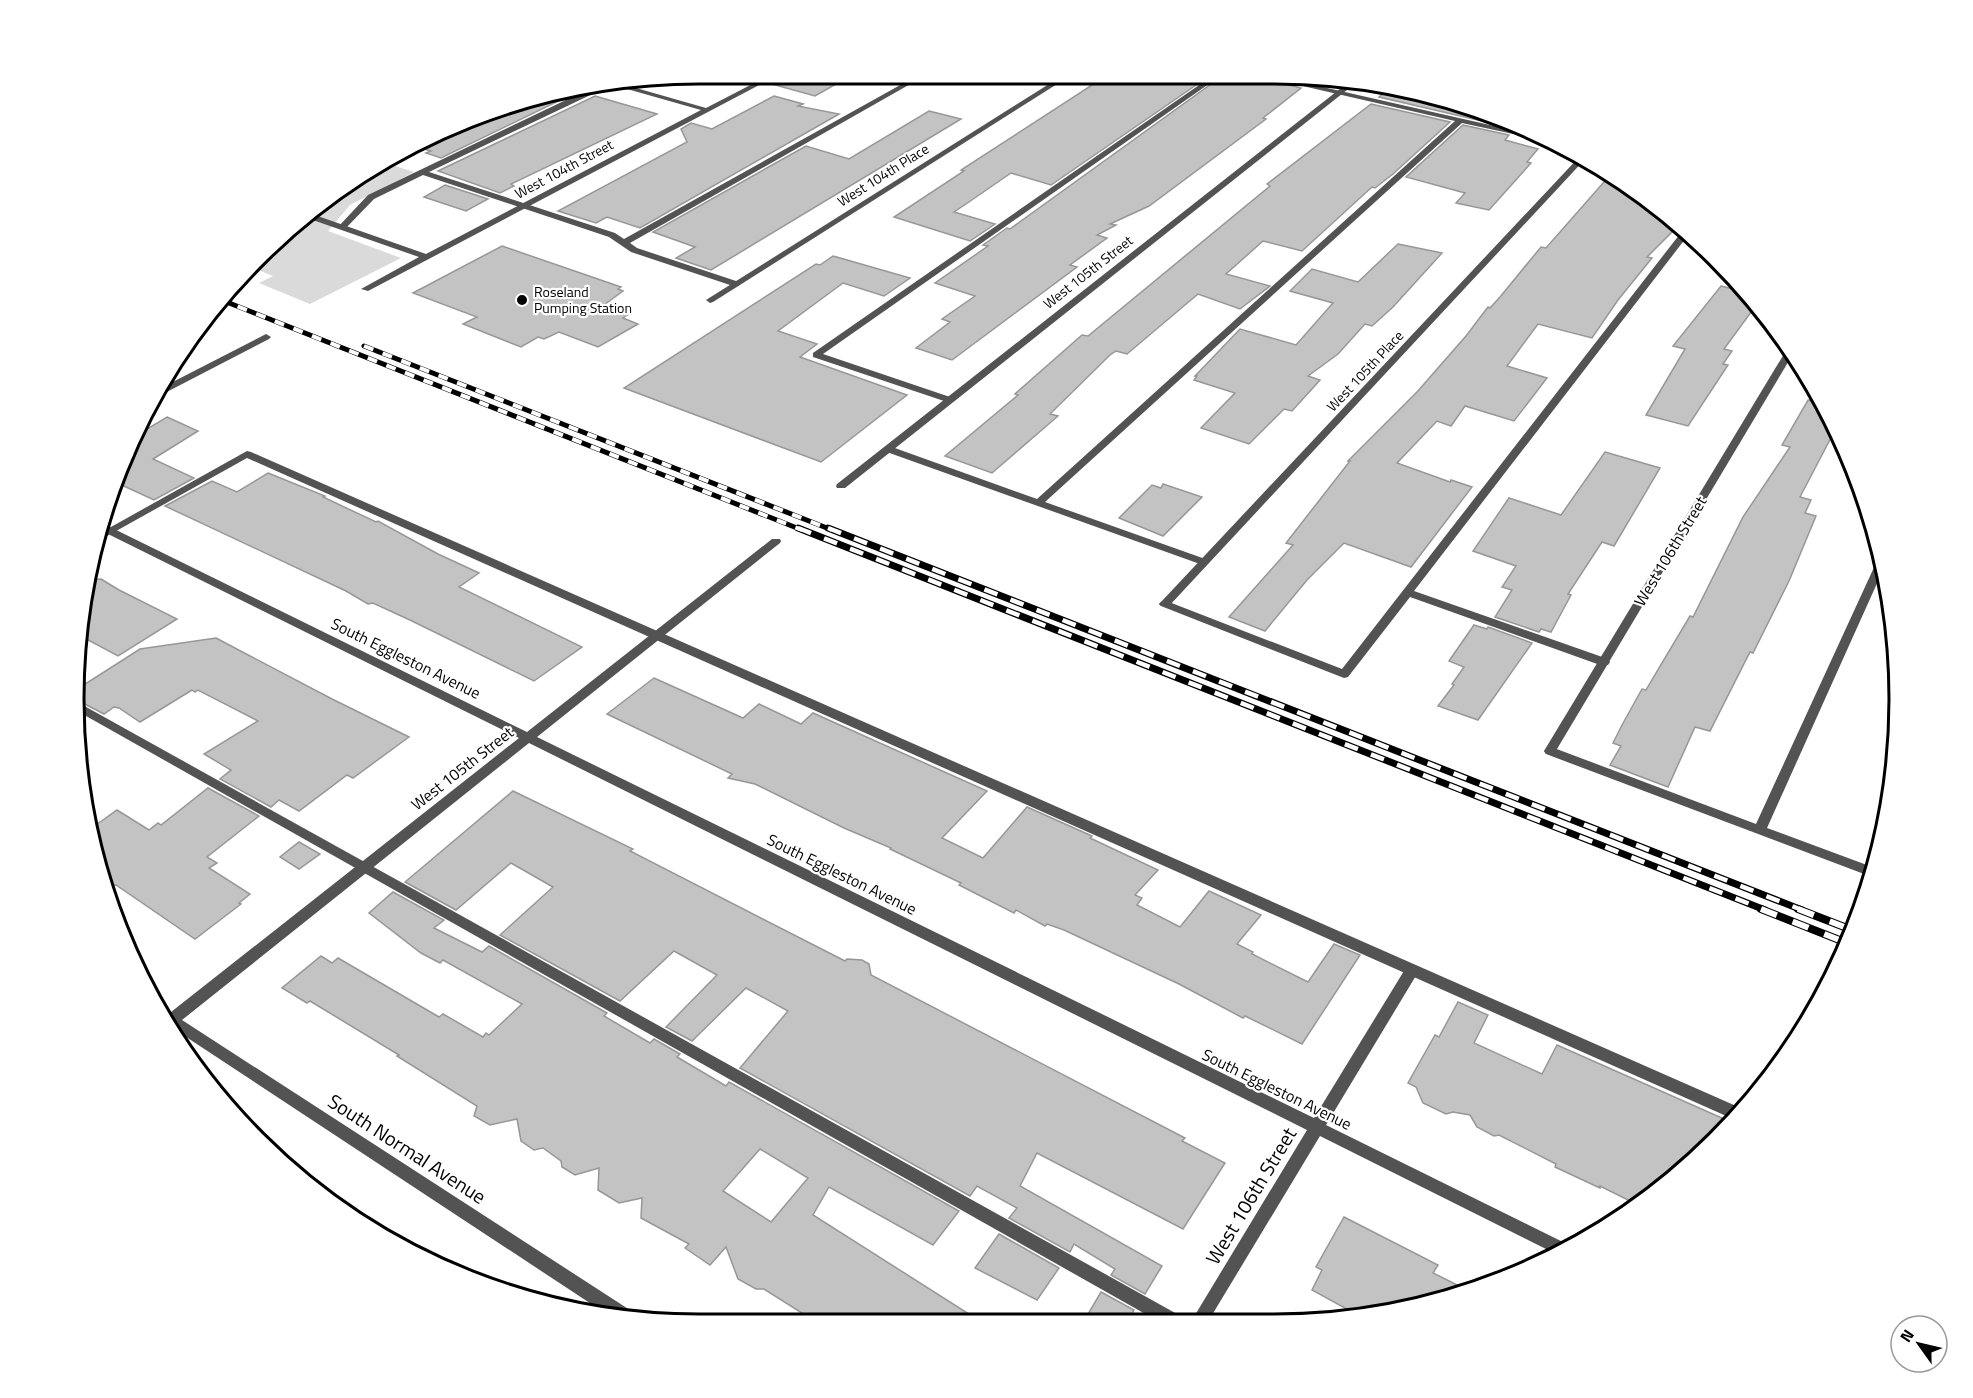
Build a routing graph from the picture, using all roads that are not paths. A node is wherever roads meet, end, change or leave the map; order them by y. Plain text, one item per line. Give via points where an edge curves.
1 (757, 84) edge
2 (906, 84) edge
3 (1053, 84) edge
4 (1205, 84) edge
5 (1308, 85) edge
6 (630, 88) edge
7 (1345, 88) edge
8 (1340, 92) junction
9 (582, 95) edge
10 (707, 110) junction
11 (1460, 120) junction
12 (1510, 131) edge
13 (1577, 163) edge
14 (422, 172) junction
15 (524, 206) junction
16 (316, 218) edge
17 (342, 227) junction
18 (1681, 239) edge
19 (624, 243) junction
20 (426, 257) junction
21 (736, 284) junction
22 (366, 289) dead end
23 (710, 300) dead end
24 (266, 337) dead end
25 (1786, 358) edge
26 (168, 388) edge
27 (950, 400) junction
28 (888, 449) junction
29 (841, 486) dead end
30 (1038, 503) junction
31 (108, 530) edge
32 (107, 533) edge
33 (776, 541) dead end
34 (1204, 562) junction
35 (1876, 574) edge
36 (1407, 592) junction
37 (657, 635) junction
38 (1604, 662) junction
39 (84, 710) edge
40 (528, 737) junction
41 (1760, 830) junction
42 (364, 867) junction
43 (1864, 869) edge
44 (1412, 970) junction
45 (172, 1016) edge
46 (178, 1026) edge
47 (1730, 1111) edge
48 (1317, 1127) junction
49 (1556, 1246) edge
50 (611, 1308) edge
51 (1159, 1314) edge
52 (1204, 1314) edge

1 - 10 street, West 104th Street
2 - 19 street
3 - 21 street, West 104th Place
4 - 27 street via 816,355
5 - 8 street
6 - 10 street
7 - 8 street, West 105th Street
8 - 11 street
8 - 27 street, West 105th Street
9 - 14 street
10 - 15 street, West 104th Street
11 - 12 street
11 - 30 street
13 - 34 street, West 105th Place
14 - 15 street
14 - 17 street via 371,197
15 - 19 street via 612,235
15 - 20 street, West 104th Street
16 - 17 street
17 - 20 street
18 - 36 street
19 - 21 street via 634,250
20 - 22 street, West 104th Street
21 - 23 street, West 104th Place
24 - 26 street
25 - 38 street, West 106th Street
27 - 28 street, West 105th Street
28 - 29 street, West 105th Street
28 - 30 street
30 - 34 street
31 - 37 street via 247,454
32 - 40 street, South Eggleston Avenue
33 - 37 street, West 105th Street
34 - 36 street, West 105th Place via 1165,604 1344,674
35 - 41 street
36 - 38 street
37 - 40 street, West 105th Street
37 - 44 street
38 - 41 street, West 106th Street via 1550,751
39 - 42 street
40 - 42 street, West 105th Street
40 - 48 street, South Eggleston Avenue
41 - 43 street
42 - 45 street, West 105th Street
42 - 51 street
44 - 47 street
44 - 48 street, West 106th Street
46 - 50 street, South Normal Avenue
48 - 49 street, South Eggleston Avenue
48 - 52 street, West 106th Street

